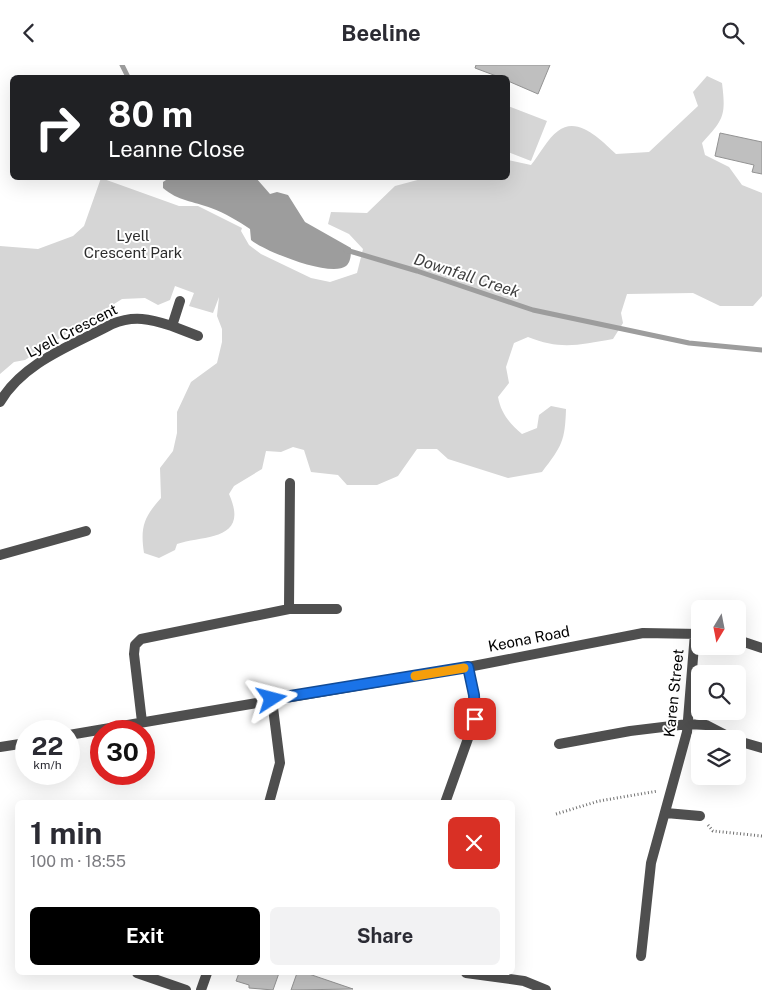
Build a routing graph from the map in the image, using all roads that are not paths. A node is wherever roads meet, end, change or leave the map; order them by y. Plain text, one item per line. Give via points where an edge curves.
1 (180, 301) dead end
2 (172, 326) junction
3 (198, 336) dead end
4 (0, 402) edge
5 (290, 483) dead end
6 (86, 531) dead end
7 (0, 555) edge
8 (289, 609) junction
9 (337, 609) dead end
10 (691, 633) edge
11 (746, 643) edge
12 (762, 648) edge
13 (695, 655) edge
14 (468, 667) junction
15 (272, 699) junction
16 (142, 720) edge
17 (153, 720) edge
18 (688, 724) junction
19 (716, 730) edge
20 (746, 743) edge
21 (559, 744) dead end
22 (15, 745) edge
23 (0, 747) edge
24 (762, 748) edge
25 (269, 800) edge
26 (446, 800) edge
27 (666, 813) junction
28 (700, 816) road end
29 (641, 956) dead end
30 (143, 975) edge
31 (206, 975) edge
32 (481, 975) edge
33 (186, 990) edge
34 (201, 990) edge
35 (546, 990) edge

1 - 2 street
2 - 3 street, Lyell Crescent
2 - 4 street, Lyell Crescent via 142,317 112,324 30,368 12,384
5 - 8 street
6 - 7 street
8 - 9 street
8 - 16 street via 141,639 134,654
10 - 14 street, Keona Road via 643,633
11 - 12 street
13 - 18 street, Karen Street
14 - 15 street, Keona Road
14 - 26 street via 475,719
15 - 17 street, Keona Road
15 - 25 street via 280,763
18 - 19 street via 706,725
18 - 21 street
18 - 27 street, Karen Street
20 - 24 street
22 - 23 street
27 - 28 street
27 - 29 street, Karen Street via 648,876
30 - 33 street
31 - 34 street
32 - 35 street via 518,980

